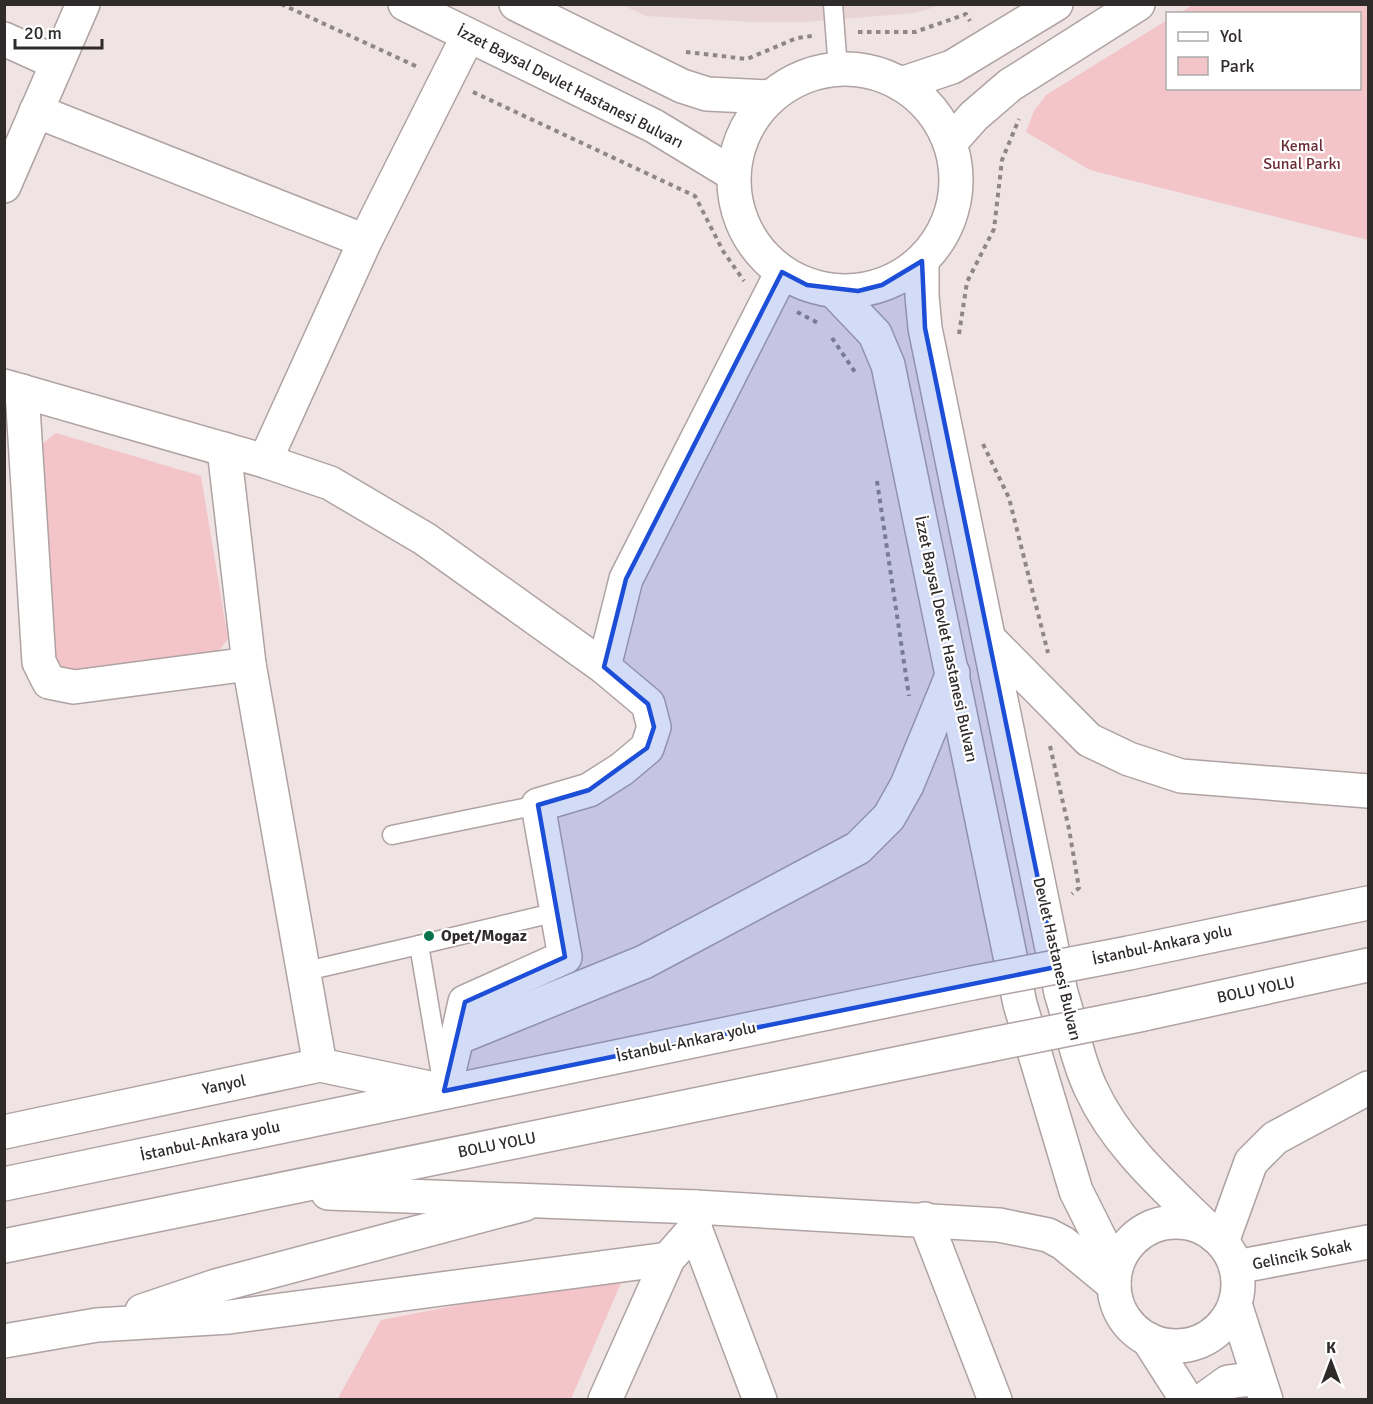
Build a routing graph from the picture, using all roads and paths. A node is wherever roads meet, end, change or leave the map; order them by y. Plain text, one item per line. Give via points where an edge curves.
1 (82, 4) edge
2 (281, 4) edge
3 (405, 4) edge
4 (516, 4) edge
5 (1056, 4) edge
6 (1138, 4) edge
7 (829, 6) edge
8 (834, 32) junction
9 (468, 36) junction
10 (4, 39) edge
11 (987, 48) junction
12 (684, 51) dead end
13 (57, 63) junction
14 (838, 69) junction
15 (448, 80) junction
16 (901, 84) junction
17 (1010, 85) junction
18 (770, 98) junction
19 (36, 111) junction
20 (950, 143) junction
21 (733, 174) junction
22 (4, 186) edge
23 (365, 241) junction
24 (922, 261) junction
25 (775, 285) junction
26 (834, 291) junction
27 (825, 326) dead end
28 (831, 336) dead end
29 (959, 336) dead end
30 (858, 376) dead end
31 (13, 389) edge
32 (981, 436) dead end
33 (224, 449) junction
34 (265, 461) junction
35 (876, 470) dead end
36 (17, 495) edge
37 (18, 564) edge
38 (989, 639) junction
39 (249, 664) junction
40 (604, 667) junction
41 (953, 673) junction
42 (1040, 688) junction
43 (910, 703) dead end
44 (1048, 738) dead end
45 (1368, 791) edge
46 (538, 805) junction
47 (392, 835) dead end
48 (1079, 888) dead end
49 (1368, 903) edge
50 (557, 912) junction
51 (418, 945) junction
52 (1368, 966) edge
53 (302, 972) junction
54 (458, 1038) junction
55 (320, 1065) junction
56 (1368, 1088) edge
57 (444, 1091) junction
58 (4, 1132) edge
59 (4, 1184) edge
60 (273, 1191) junction
61 (540, 1200) junction
62 (696, 1218) junction
63 (925, 1220) junction
64 (54, 1236) junction
65 (1368, 1242) edge
66 (4, 1246) edge
67 (1224, 1248) junction
68 (4, 1256) edge
69 (669, 1259) junction
70 (1114, 1277) junction
71 (1235, 1304) junction
72 (97, 1325) junction
73 (1148, 1339) junction
74 (4, 1341) edge
75 (1262, 1389) edge
76 (604, 1400) edge
77 (760, 1400) edge
78 (995, 1400) edge
79 (1187, 1400) edge
80 (1203, 1400) edge

1 - 13 main road
2 - 15 path
3 - 9 main road, İzzet Baysal Devlet Hastanesi Bulvarı
4 - 18 main road via 682,86 716,95
5 - 11 main road
6 - 17 main road
7 - 8 lane
8 - 11 path via 915,32 966,14
8 - 12 path via 797,38 747,59
8 - 14 lane
9 - 15 main road
9 - 21 main road, İzzet Baysal Devlet Hastanesi Bulvarı via 654,126
10 - 13 main road
11 - 16 main road via 952,67
13 - 19 main road
14 - 16 main road via 871,72
14 - 18 main road via 806,76
15 - 23 main road
15 - 25 path via 695,196 723,251 744,280
16 - 20 main road via 938,119
17 - 20 main road
17 - 29 path via 1025,109 1002,160 994,229 967,282
18 - 21 main road via 744,132
19 - 22 main road
19 - 23 main road
20 - 24 main road via 956,193 950,218
21 - 25 main road via 734,197 745,229 764,258
23 - 34 main road
24 - 26 main road via 882,285
24 - 38 main road via 926,328
25 - 26 main road via 807,285
25 - 27 path
25 - 40 main road via 626,579
26 - 41 main road, İzzet Baysal Devlet Hastanesi Bulvarı via 875,334 884,352
28 - 30 path
31 - 33 main road
31 - 36 main road
32 - 42 path via 1010,498 1043,626 1048,654
33 - 34 main road
33 - 39 main road
34 - 40 main road via 330,483 425,538
35 - 43 path
36 - 37 main road
37 - 39 main road via 39,662 49,682 74,687
38 - 42 main road
38 - 67 main road, Devlet Hastanesi Bulvarı via 1061,993 1090,1088 1131,1152
39 - 53 main road
40 - 46 main road via 648,704 654,727 647,748 589,790
41 - 54 main road via 907,785 889,817 858,848 644,962
41 - 70 main road, İzzet Baysal Devlet Hastanesi Bulvarı via 1020,1004 1076,1191
42 - 45 main road via 1089,740 1129,759 1181,776
44 - 48 path via 1070,829
46 - 47 lane
46 - 50 main road
49 - 57 main road, İstanbul-Ankara yolu, bridge
50 - 51 lane
50 - 54 main road via 565,957 465,1002
51 - 53 lane
51 - 57 lane
52 - 60 main road, BOLU YOLU, bridge
53 - 55 main road
54 - 57 main road
55 - 57 main road, Yanyol
55 - 58 main road, Yanyol
56 - 67 main road via 1275,1138 1251,1162
57 - 59 main road, İstanbul-Ankara yolu
60 - 61 main road
60 - 64 main road, BOLU YOLU
61 - 62 main road
61 - 72 main road via 216,1286
62 - 63 main road
62 - 69 main road
62 - 77 main road
63 - 70 main road via 999,1225 1048,1235
63 - 78 main road
64 - 66 main road, BOLU YOLU
64 - 68 main road
65 - 67 main road, Gelincik Sokak
67 - 70 main road via 1187,1222 1156,1224 1130,1241 1120,1254
67 - 71 main road via 1238,1286
69 - 72 main road via 229,1317
69 - 76 main road
70 - 73 main road via 1119,1310 1131,1327
71 - 73 main road via 1221,1327 1199,1342 1173,1346
71 - 75 main road
72 - 74 main road
73 - 79 main road
75 - 80 main road via 1228,1382

